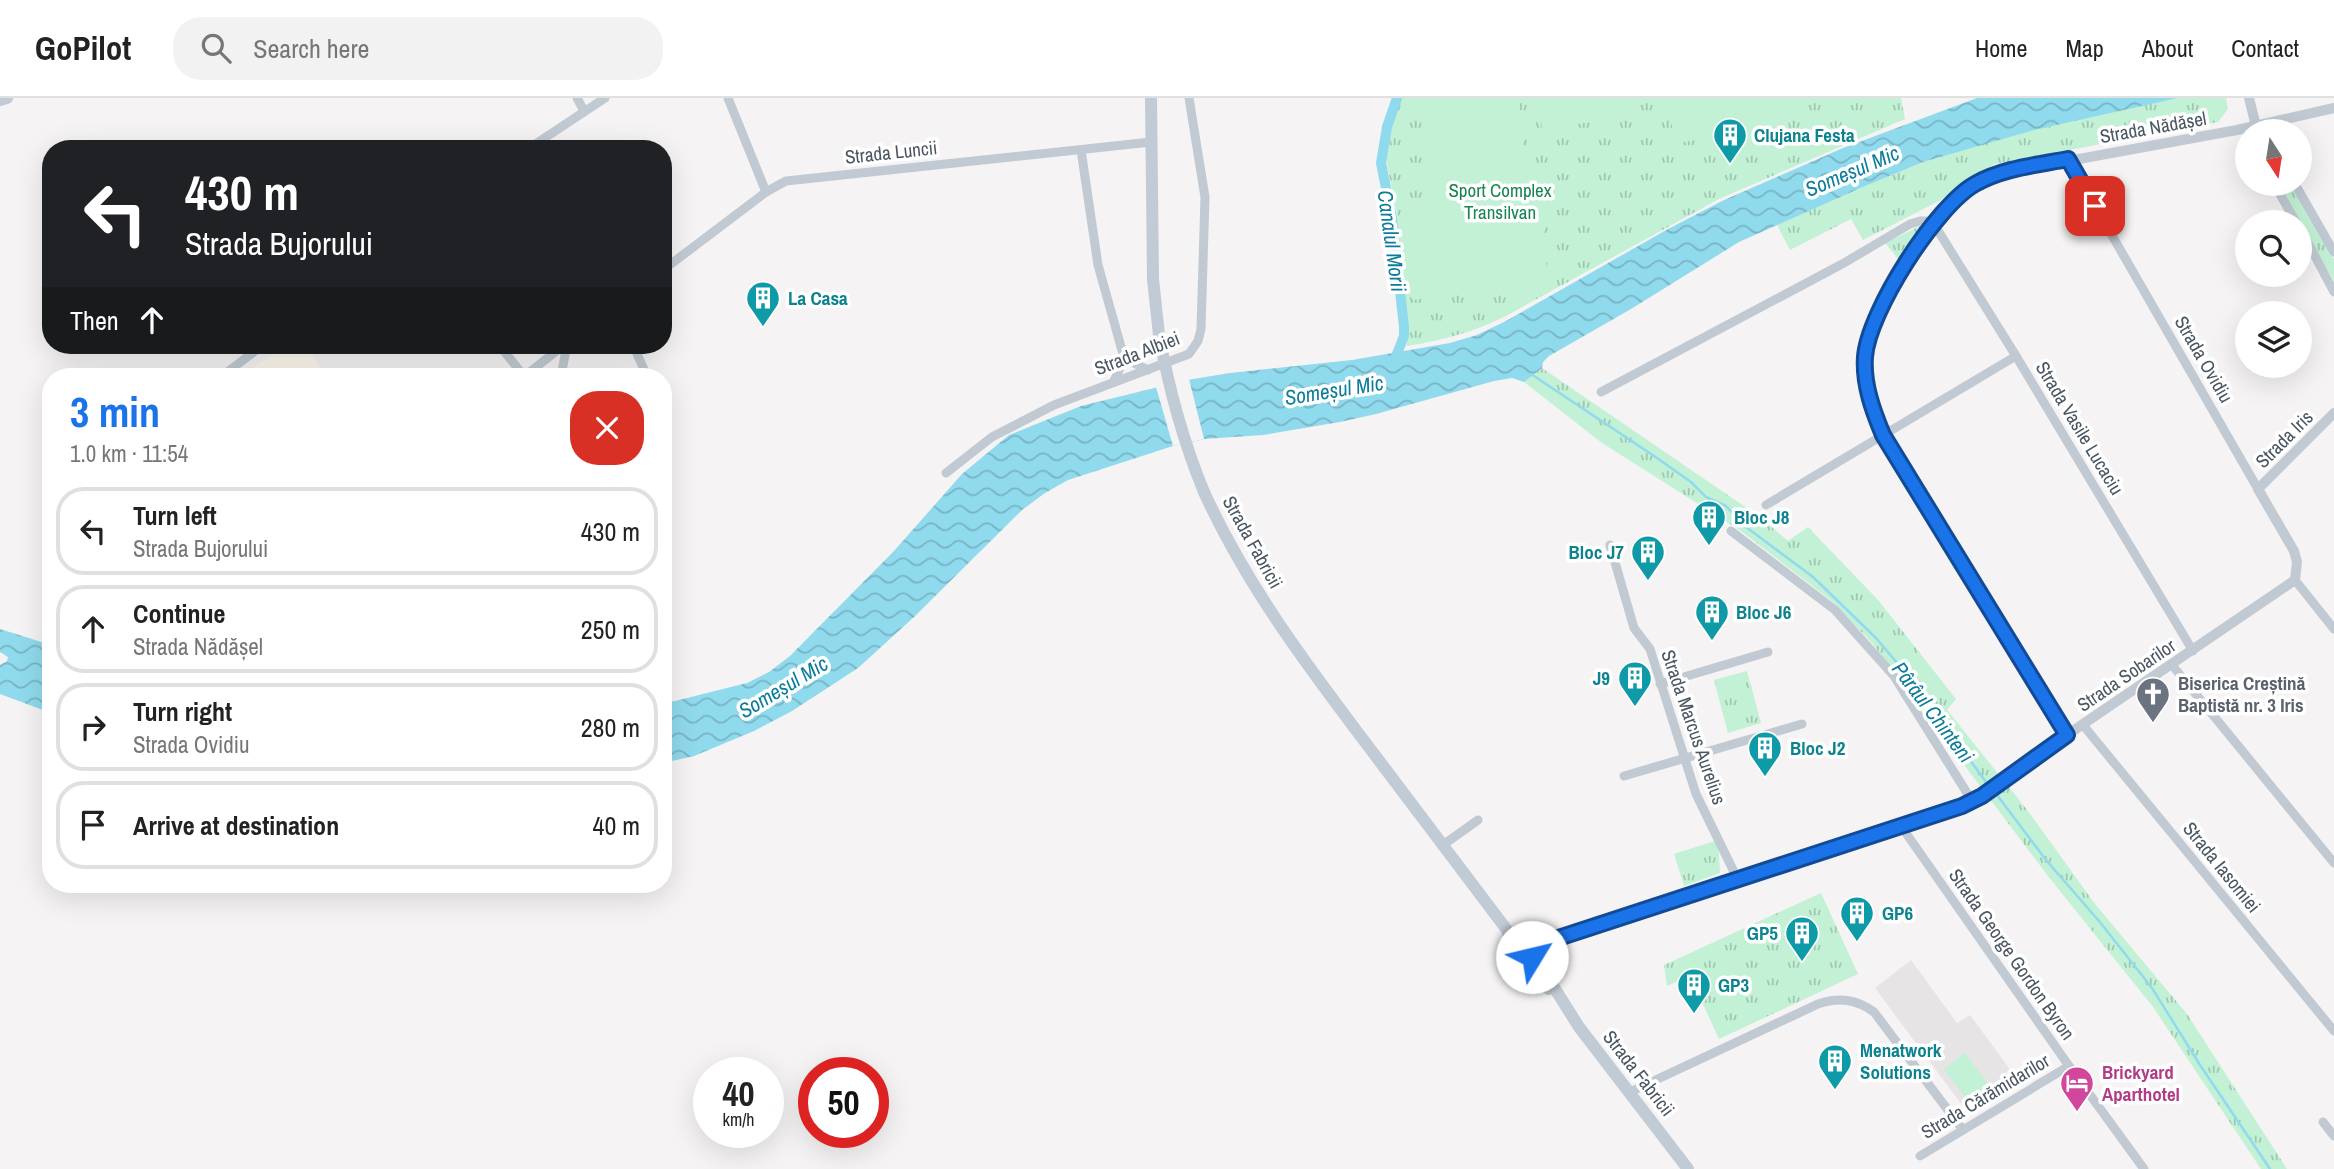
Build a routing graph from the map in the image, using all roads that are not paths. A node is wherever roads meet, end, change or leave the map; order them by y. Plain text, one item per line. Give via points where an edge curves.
1 (7, 98) edge
2 (577, 98) edge
3 (605, 98) edge
4 (727, 98) edge
5 (1151, 98) edge
6 (1189, 98) edge
7 (2249, 98) edge
8 (0, 100) edge
9 (2334, 108) edge
10 (584, 111) junction
11 (2255, 119) edge
12 (2296, 119) edge
13 (2235, 134) edge
14 (541, 140) edge
15 (1152, 142) junction
16 (1081, 150) junction
17 (2068, 159) junction
18 (766, 192) junction
19 (2302, 196) edge
20 (1936, 223) junction
21 (2312, 251) edge
22 (2334, 252) edge
23 (672, 263) edge
24 (2334, 292) edge
25 (251, 354) edge
26 (506, 354) edge
27 (554, 354) edge
28 (1122, 354) junction
29 (2016, 356) junction
30 (233, 368) edge
31 (518, 368) edge
32 (535, 368) edge
33 (1149, 370) junction
34 (1114, 381) junction
35 (1601, 392) dead end
36 (2334, 413) edge
37 (1883, 435) junction
38 (946, 473) dead end
39 (2258, 489) junction
40 (1766, 505) dead end
41 (1731, 531) dead end
42 (1610, 545) dead end
43 (2295, 580) junction
44 (2334, 629) edge
45 (2193, 651) junction
46 (1768, 652) dead end
47 (2172, 665) junction
48 (1660, 684) junction
49 (1802, 724) dead end
50 (2083, 725) junction
51 (2067, 735) junction
52 (1684, 759) junction
53 (1625, 776) dead end
54 (1977, 799) junction
55 (1478, 820) dead end
56 (1902, 826) junction
57 (1443, 845) junction
58 (2334, 863) edge
59 (1738, 880) junction
60 (1509, 932) junction
61 (1532, 947) junction
62 (1517, 957) junction
63 (1560, 999) junction
64 (2334, 1031) edge
65 (2069, 1066) junction
66 (1630, 1093) junction
67 (2323, 1122) dead end
68 (1963, 1130) junction
69 (2334, 1136) edge
70 (1920, 1156) dead end
71 (1688, 1169) edge
72 (2144, 1169) edge

1 - 8 main road
2 - 10 street
3 - 10 street
4 - 18 street
5 - 15 main road, Strada Fabricii
6 - 33 street, Strada Albiei via 1205,197 1201,329 1189,354
7 - 11 street
9 - 12 street, Strada Nădășel
10 - 14 street
13 - 17 street, Strada Nădășel
15 - 16 street, Strada Luncii
15 - 57 main road, Strada Fabricii, bridge via 1155,293 1164,361 1191,461 1223,536 1269,611
16 - 18 street, Strada Luncii via 797,180
16 - 28 street via 1096,254
17 - 20 street, Strada Nădășel via 1997,174 1973,185
17 - 39 street, Strada Ovidiu
18 - 23 street, Strada Luncii
19 - 22 street
20 - 29 street, Strada Vasile Lucaciu
20 - 35 street via 1910,224
20 - 37 street, Strada Nădășel via 1894,283 1869,334 1866,378
21 - 24 street
25 - 30 street
26 - 31 street
27 - 32 street
28 - 33 street
28 - 34 street
29 - 37 street
29 - 45 street, Strada Vasile Lucaciu
33 - 34 street, Strada Albiei
34 - 38 street, Strada Albiei via 1008,428
36 - 39 street, Strada Iris
37 - 40 street
37 - 51 street, Strada Nădășel
39 - 43 street, Strada Ovidiu via 2294,551
41 - 54 street via 1835,610 1894,676
42 - 48 street, Strada Marcus Aurelius via 1634,628 1650,649
43 - 44 street
43 - 45 street, Strada Sobarilor
45 - 47 street, Strada Sobarilor
46 - 48 street
47 - 50 street, Strada Sobarilor
47 - 58 street
48 - 52 street, Strada Marcus Aurelius
49 - 52 street
50 - 51 street, Strada Sobarilor
50 - 64 street, Strada Iasomiei
51 - 54 street, Strada Sobarilor
52 - 53 street
52 - 59 street, Strada Marcus Aurelius
54 - 56 street, Strada Sobarilor
55 - 57 street
56 - 59 street, Strada Sobarilor
56 - 65 street, Strada George Gordon Byron
57 - 60 main road, Strada Fabricii
59 - 61 street, Strada Sobarilor
60 - 61 main road, Strada Fabricii
60 - 62 main road, Strada Fabricii
61 - 62 main road via 1519,944
61 - 63 main road, Strada Fabricii
62 - 63 main road, Strada Fabricii
63 - 66 main road, Strada Fabricii
65 - 68 street, Strada Cărămidarilor
65 - 72 street, Strada George Gordon Byron
66 - 68 street via 1818,1004 1845,999 1874,1012
66 - 71 main road, Strada Fabricii
67 - 69 street
68 - 70 street, Strada Cărămidarilor

